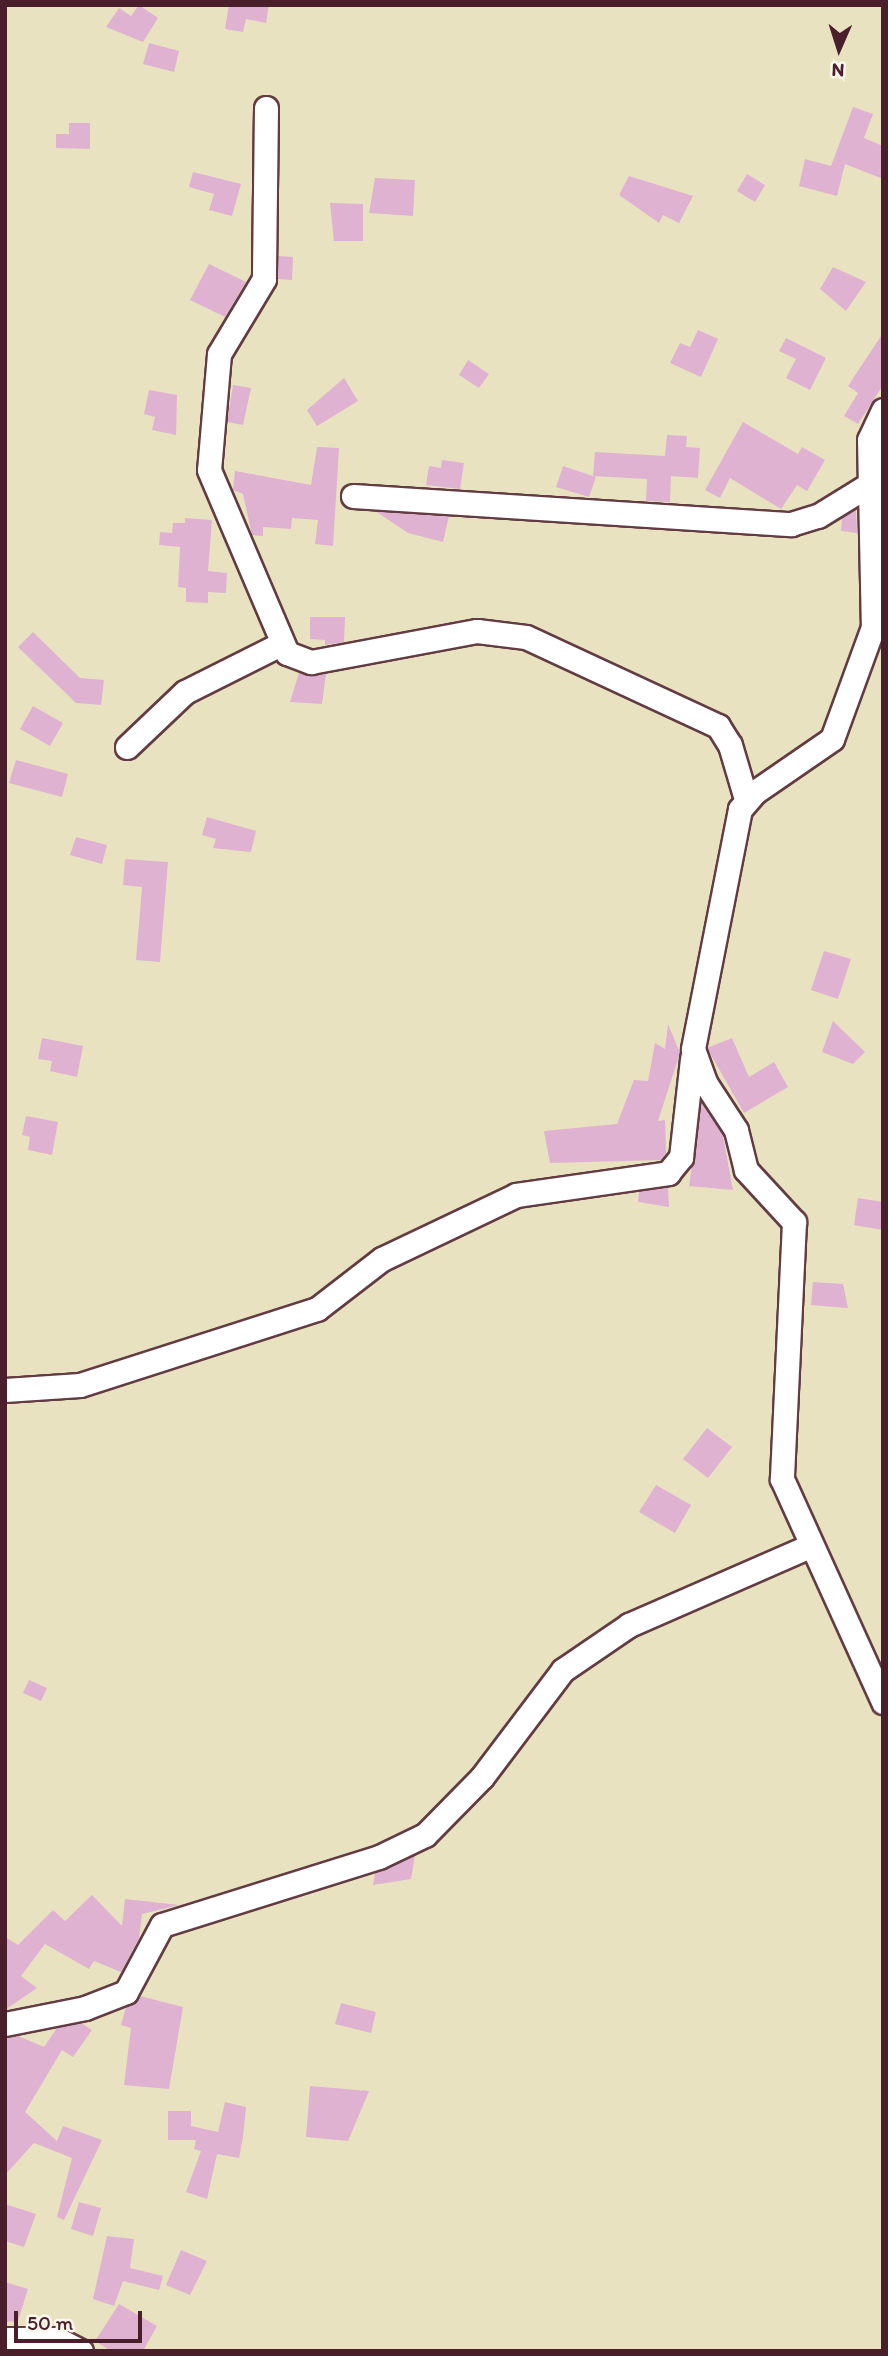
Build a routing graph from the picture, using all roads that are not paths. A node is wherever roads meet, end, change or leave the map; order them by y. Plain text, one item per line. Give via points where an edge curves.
1 (266, 108) dead end
2 (883, 410) edge
3 (873, 482) junction
4 (353, 496) dead end
5 (281, 644) junction
6 (127, 747) dead end
7 (746, 799) junction
8 (693, 1049) junction
9 (5, 1390) edge
10 (810, 1546) junction
11 (883, 1702) edge
12 (5, 2024) edge
13 (5, 2339) edge
14 (81, 2351) edge

1 - 5 street via 264,279 219,354 209,458 212,481
2 - 3 street via 869,440
3 - 4 street via 818,516 791,524
3 - 7 street via 873,627 849,684 840,726 820,750
5 - 6 street via 185,692
5 - 7 street via 294,659 311,662 477,631 526,637 718,726
7 - 8 street
8 - 9 street via 681,1157 668,1173 525,1192 382,1259 317,1310 80,1385
8 - 10 street via 706,1084 736,1130 746,1170 794,1222 779,1458 787,1497
10 - 11 street
10 - 12 street via 629,1625 563,1670 482,1777 425,1835 379,1857 162,1925 126,1992 85,2008
13 - 14 street via 57,2339

